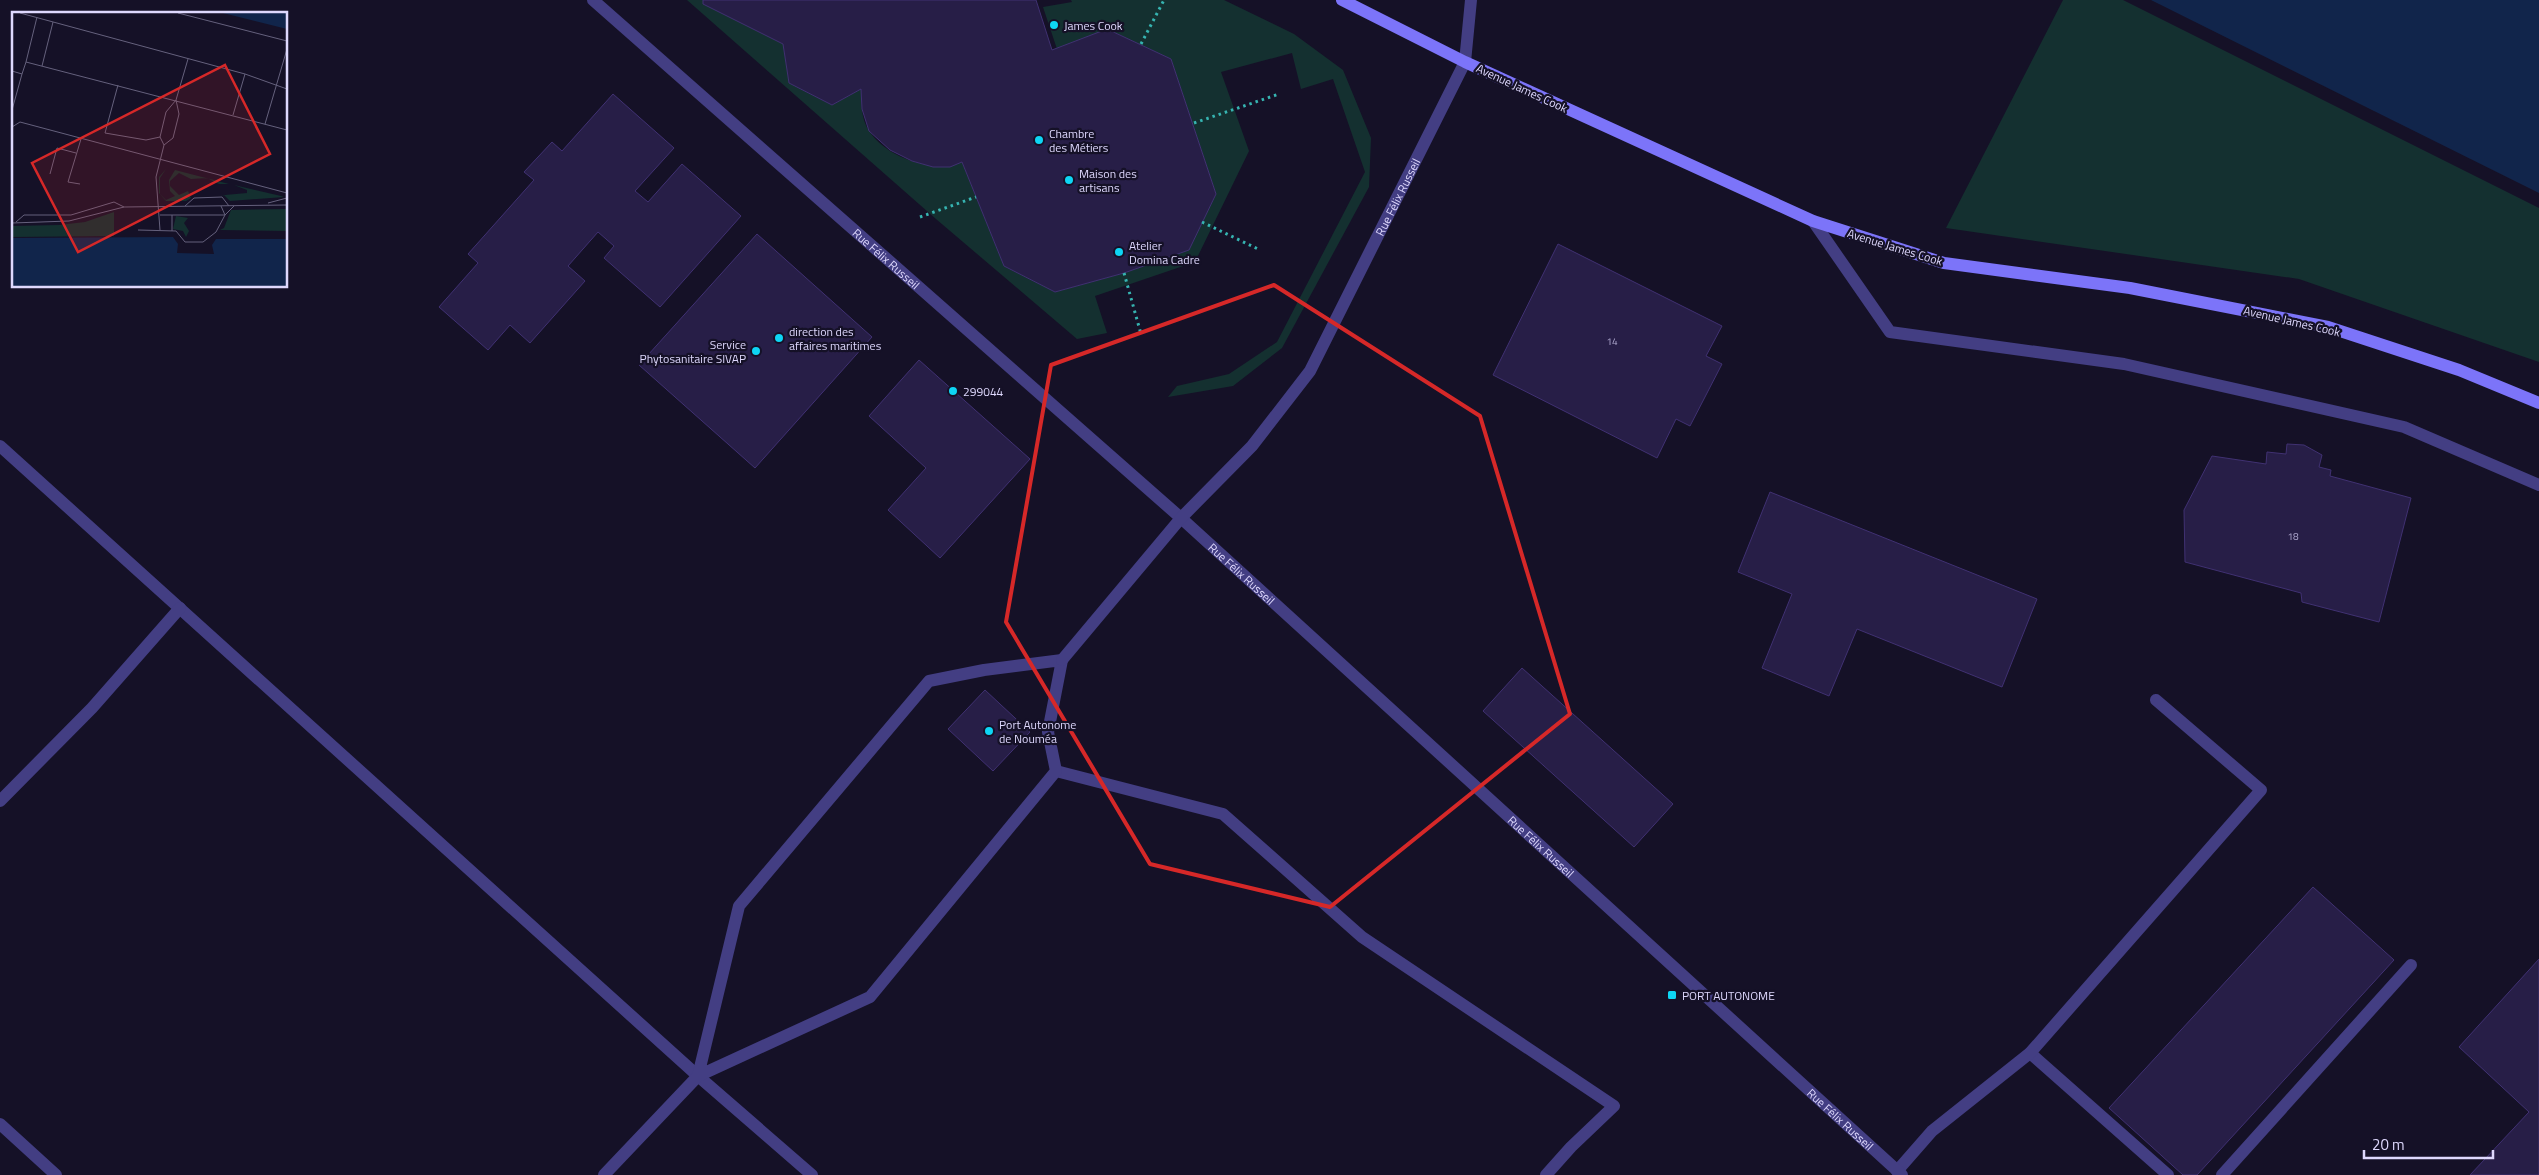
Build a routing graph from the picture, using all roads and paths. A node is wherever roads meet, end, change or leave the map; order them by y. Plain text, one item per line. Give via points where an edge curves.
1 (593, 0) edge
2 (1164, 0) edge
3 (1342, 0) edge
4 (1471, 0) edge
5 (1141, 44) dead end
6 (1465, 62) junction
7 (1279, 94) dead end
8 (1194, 122) dead end
9 (976, 197) dead end
10 (920, 217) dead end
11 (1812, 221) junction
12 (1202, 222) dead end
13 (1260, 250) dead end
14 (1124, 273) dead end
15 (1141, 334) dead end
16 (2539, 403) edge
17 (0, 446) edge
18 (2539, 485) edge
19 (1181, 518) junction
20 (180, 608) junction
21 (1062, 660) junction
22 (2156, 700) dead end
23 (1056, 771) junction
24 (0, 801) edge
25 (2411, 965) dead end
26 (2030, 1053) junction
27 (698, 1076) junction
28 (0, 1124) edge
29 (1900, 1173) edge
30 (56, 1175) edge
31 (604, 1175) edge
32 (812, 1175) edge
33 (1546, 1175) edge
34 (2168, 1175) edge
35 (2222, 1175) edge

1 - 19 street, Rue Félix Russeil
2 - 5 path
3 - 6 main road, Avenue James Cook
4 - 6 street
6 - 11 main road, Avenue James Cook
6 - 19 street, Rue Félix Russeil via 1310,371 1252,446
7 - 8 path
9 - 10 path
11 - 16 main road, Avenue James Cook via 1944,263 2130,288 2328,327 2460,370
11 - 18 street via 1890,332 2124,364 2404,427
12 - 13 path
14 - 15 path
17 - 20 street
19 - 21 street, Rue Félix Russeil
19 - 29 street, Rue Félix Russeil
20 - 24 street via 92,708
20 - 27 street
21 - 23 street via 1048,732
21 - 27 street via 984,670 929,682 739,906
22 - 26 street via 2261,790
23 - 27 street via 870,997
23 - 33 street via 1223,814 1362,938 1614,1106
25 - 35 street
26 - 29 street via 1932,1132
26 - 34 street
27 - 31 street
27 - 32 street
28 - 30 street

